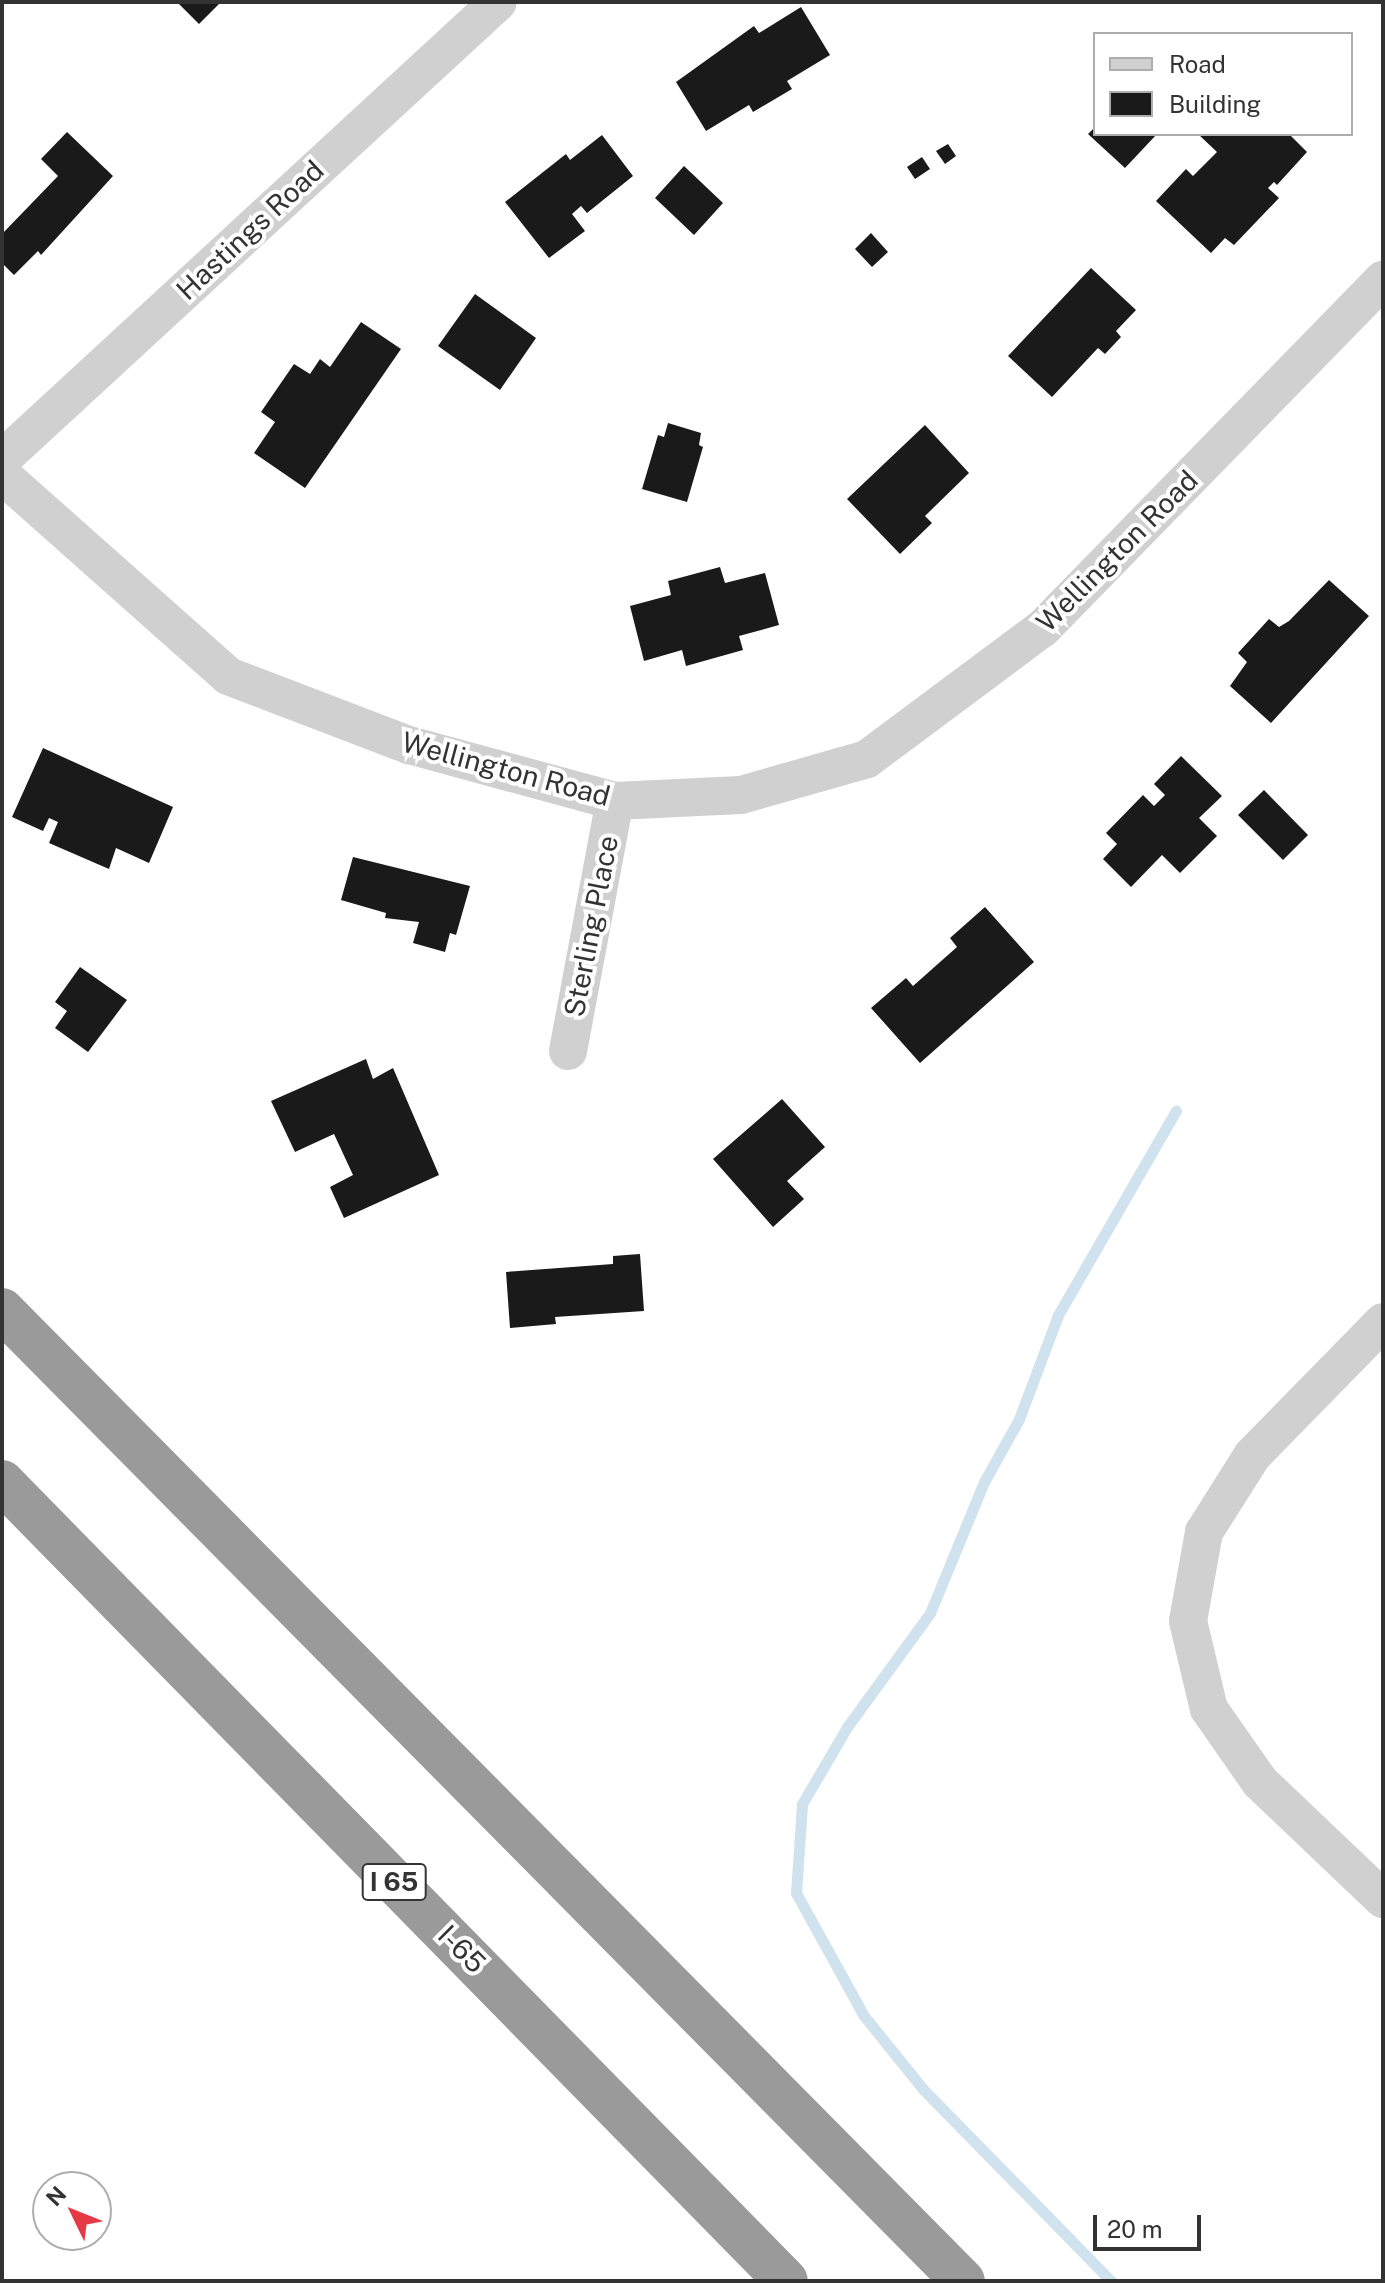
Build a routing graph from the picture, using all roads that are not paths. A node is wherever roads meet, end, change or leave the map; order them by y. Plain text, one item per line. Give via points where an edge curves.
1 (498, 2) edge
2 (1383, 280) edge
3 (2, 459) edge
4 (2, 475) edge
5 (615, 801) junction
6 (568, 1051) dead end
7 (2, 1310) edge
8 (1383, 1322) edge
9 (2, 1482) edge
10 (1383, 1899) edge
11 (786, 2281) edge
12 (963, 2281) edge

1 - 3 street, Hastings Road
2 - 5 street, Wellington Road via 1043,628 867,759 741,795
4 - 5 street, Wellington Road via 228,676 409,745
5 - 6 street, Sterling Place
7 - 12 highway
8 - 10 street via 1252,1456 1204,1532 1188,1621 1209,1709 1260,1782
9 - 11 highway, I-65 / I 65

